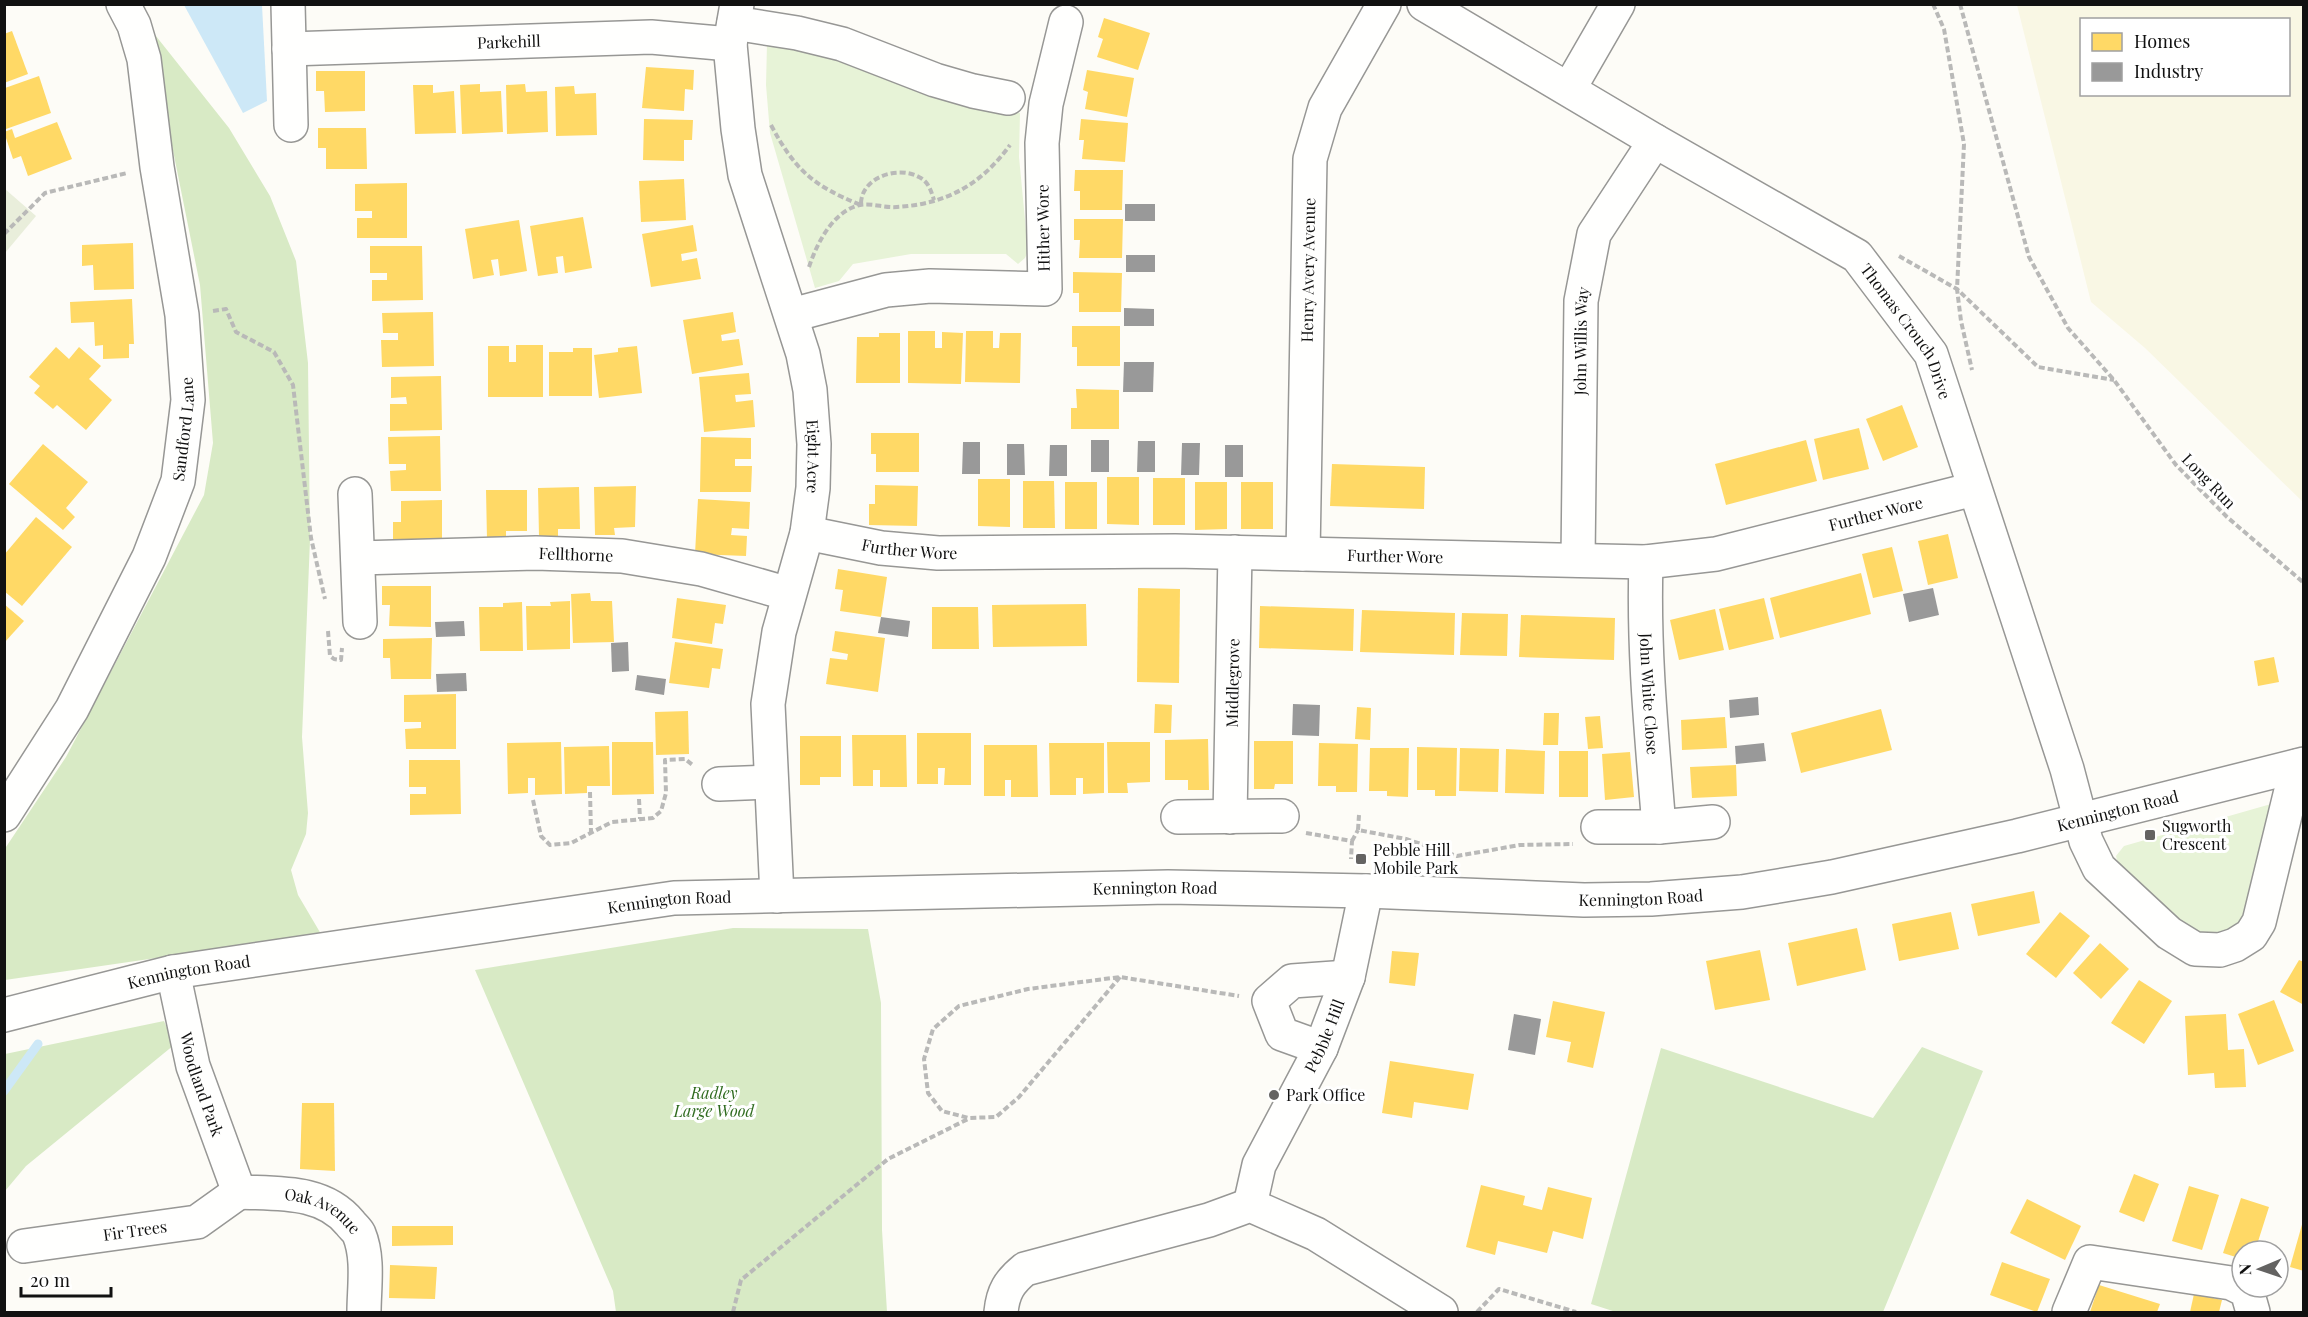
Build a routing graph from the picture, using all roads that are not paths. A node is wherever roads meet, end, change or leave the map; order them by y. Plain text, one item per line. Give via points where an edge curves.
1 (123, 4) edge
2 (288, 4) edge
3 (1384, 4) edge
4 (1424, 4) edge
5 (1618, 4) edge
6 (1066, 22) dead end
7 (734, 24) edge
8 (289, 49) junction
9 (1569, 89) junction
10 (1008, 98) dead end
11 (291, 125) dead end
12 (1655, 141) junction
13 (792, 315) junction
14 (1974, 489) junction
15 (355, 494) dead end
16 (807, 533) junction
17 (1235, 552) junction
18 (1304, 554) junction
19 (358, 558) junction
20 (1578, 560) junction
21 (1646, 562) junction
22 (789, 594) junction
23 (360, 622) road end
24 (2300, 765) edge
25 (771, 782) junction
26 (719, 784) road end
27 (4, 815) edge
28 (1230, 816) junction
29 (1282, 816) road end
30 (1178, 817) dead end
31 (2080, 818) junction
32 (1713, 822) dead end
33 (1598, 827) road end
34 (1659, 828) junction
35 (1366, 891) junction
36 (777, 896) junction
37 (173, 972) junction
38 (1348, 977) junction
39 (4, 1015) edge
40 (1321, 1048) junction
41 (239, 1192) junction
42 (1250, 1205) junction
43 (24, 1246) dead end
44 (1430, 1310) edge
45 (364, 1312) edge
46 (1001, 1312) edge
47 (2069, 1312) edge
48 (2253, 1312) edge

1 - 27 street, Sandford Lane via 144,59 182,315 188,400 178,481 149,557 77,699
2 - 8 street
3 - 18 street, Henry Avery Avenue via 1325,108 1310,159
4 - 9 street, Thomas Crouch Drive
5 - 9 street
6 - 13 street, Hither Wore via 1046,104 1042,143 1045,289 930,286 886,290
7 - 8 street, Parkehill via 651,37
7 - 10 street via 842,44 935,80
7 - 13 street, Eight Acre via 738,129 745,175
8 - 11 street
9 - 12 street, Thomas Crouch Drive
12 - 14 street, Thomas Crouch Drive via 1857,256 1931,354
12 - 20 street, John Willis Way via 1594,234 1581,301
13 - 16 street, Eight Acre via 808,381 814,444
14 - 21 street, Further Wore via 1716,554
14 - 31 street, Thomas Crouch Drive
15 - 19 street
16 - 17 street, Further Wore via 881,548 938,553
16 - 22 street, Eight Acre
17 - 18 street, Further Wore
17 - 28 street, Middlegrove
18 - 20 street, Further Wore
19 - 22 street, Fellthorne via 536,553 622,556 701,569
19 - 23 street
20 - 21 street, Further Wore
21 - 34 street, John White Close via 1647,674
22 - 25 street, Eight Acre via 768,704
24 - 31 street, Kennington Road
24 - 31 street via 2259,922 2251,935 2220,950 2195,948 2169,933 2099,868
25 - 26 street
25 - 36 street, Eight Acre
28 - 29 street
28 - 30 street
31 - 35 street, Kennington Road via 1832,877 1742,892 1584,900
32 - 34 street
33 - 34 street
35 - 36 street, Kennington Road via 1168,887
35 - 38 street, Pebble Hill
36 - 37 street, Kennington Road via 674,898
37 - 39 street, Kennington Road
37 - 41 street, Woodland Park via 193,1066
38 - 40 street, Pebble Hill
38 - 40 street via 1292,981 1269,1000 1282,1034
40 - 42 street, Pebble Hill via 1259,1165
41 - 43 street, Fir Trees via 197,1222
41 - 45 street, Oak Avenue via 295,1194 341,1212 359,1233 365,1260
42 - 44 street via 1316,1234
42 - 46 street via 1209,1220 1025,1269 1011,1280 1003,1295
47 - 48 street via 2090,1262 2231,1283 2247,1291

